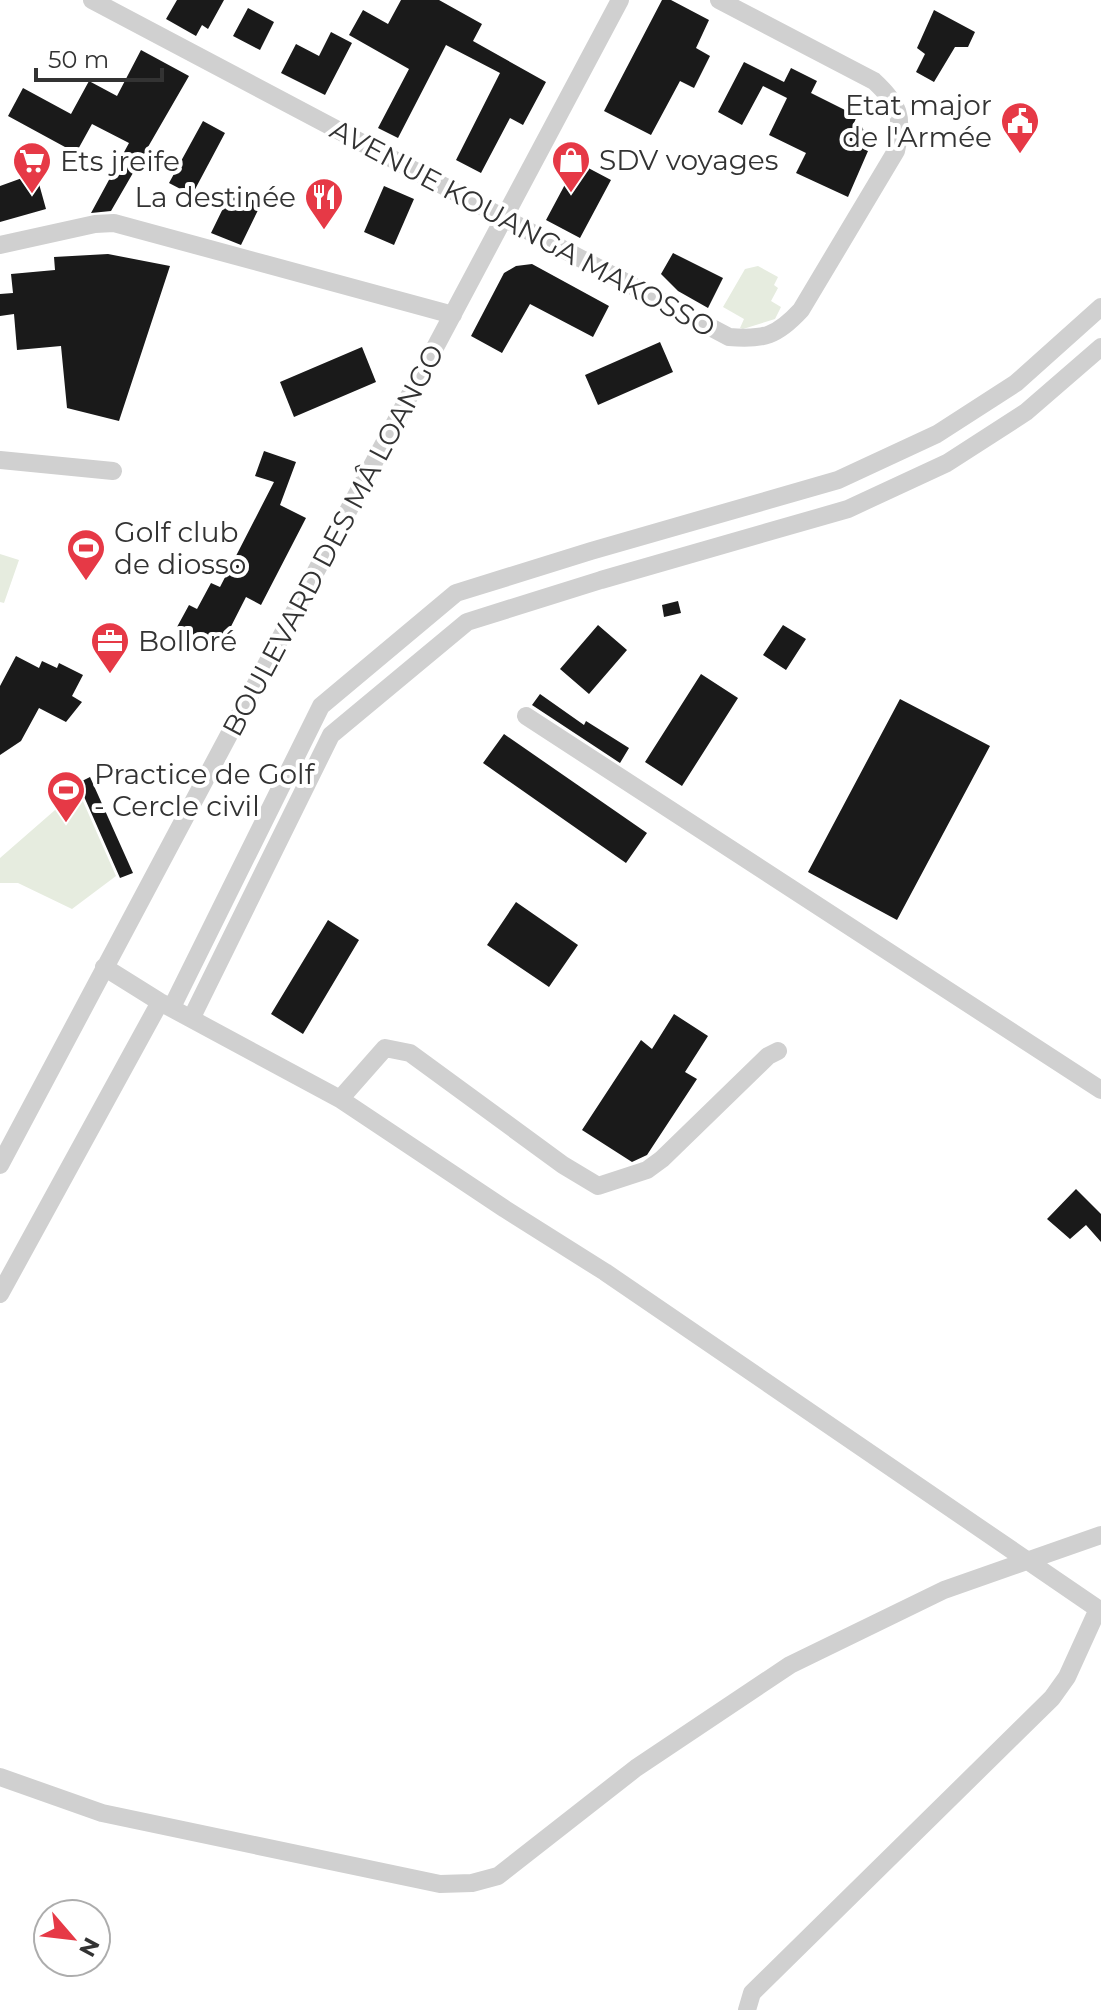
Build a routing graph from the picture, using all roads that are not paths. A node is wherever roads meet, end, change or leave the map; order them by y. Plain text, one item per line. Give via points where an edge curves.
1 (92, 0) edge
2 (620, 0) edge
3 (719, 0) edge
4 (505, 216) junction
5 (0, 245) edge
6 (1101, 307) edge
7 (453, 315) junction
8 (1101, 347) edge
9 (0, 460) edge
10 (113, 471) dead end
11 (526, 716) dead end
12 (104, 967) junction
13 (166, 1004) junction
14 (192, 1017) junction
15 (778, 1051) dead end
16 (1101, 1090) edge
17 (340, 1099) junction
18 (0, 1165) edge
19 (0, 1294) edge
20 (1101, 1535) edge
21 (1028, 1560) junction
22 (1099, 1610) edge
23 (0, 1777) edge
24 (747, 2010) edge

1 - 4 street, AVENUE KOUANGA MAKOSSO
2 - 4 street, BOULEVARD DES MÂ LOANGO
3 - 4 street, AVENUE KOUANGA MAKOSSO via 874,81 892,98 900,116 896,151 789,324 773,335 729,337
4 - 7 street, BOULEVARD DES MÂ LOANGO
5 - 7 street via 114,223
6 - 13 street via 1016,383 937,434 838,480 456,593 321,706
7 - 12 street, BOULEVARD DES MÂ LOANGO
8 - 14 street via 1026,412 960,455 848,509 467,622 331,735
9 - 10 street
11 - 16 street
12 - 13 street
12 - 18 street, BOULEVARD DES MÂ LOANGO
13 - 14 street
13 - 19 street
14 - 17 street
15 - 17 street via 662,1159 647,1170 598,1186 410,1053 385,1048
17 - 21 street
20 - 21 street
21 - 22 street
21 - 23 street via 944,1590 790,1665 636,1768 498,1876 472,1883 440,1884 102,1813
22 - 24 street via 1052,1698 752,1993

